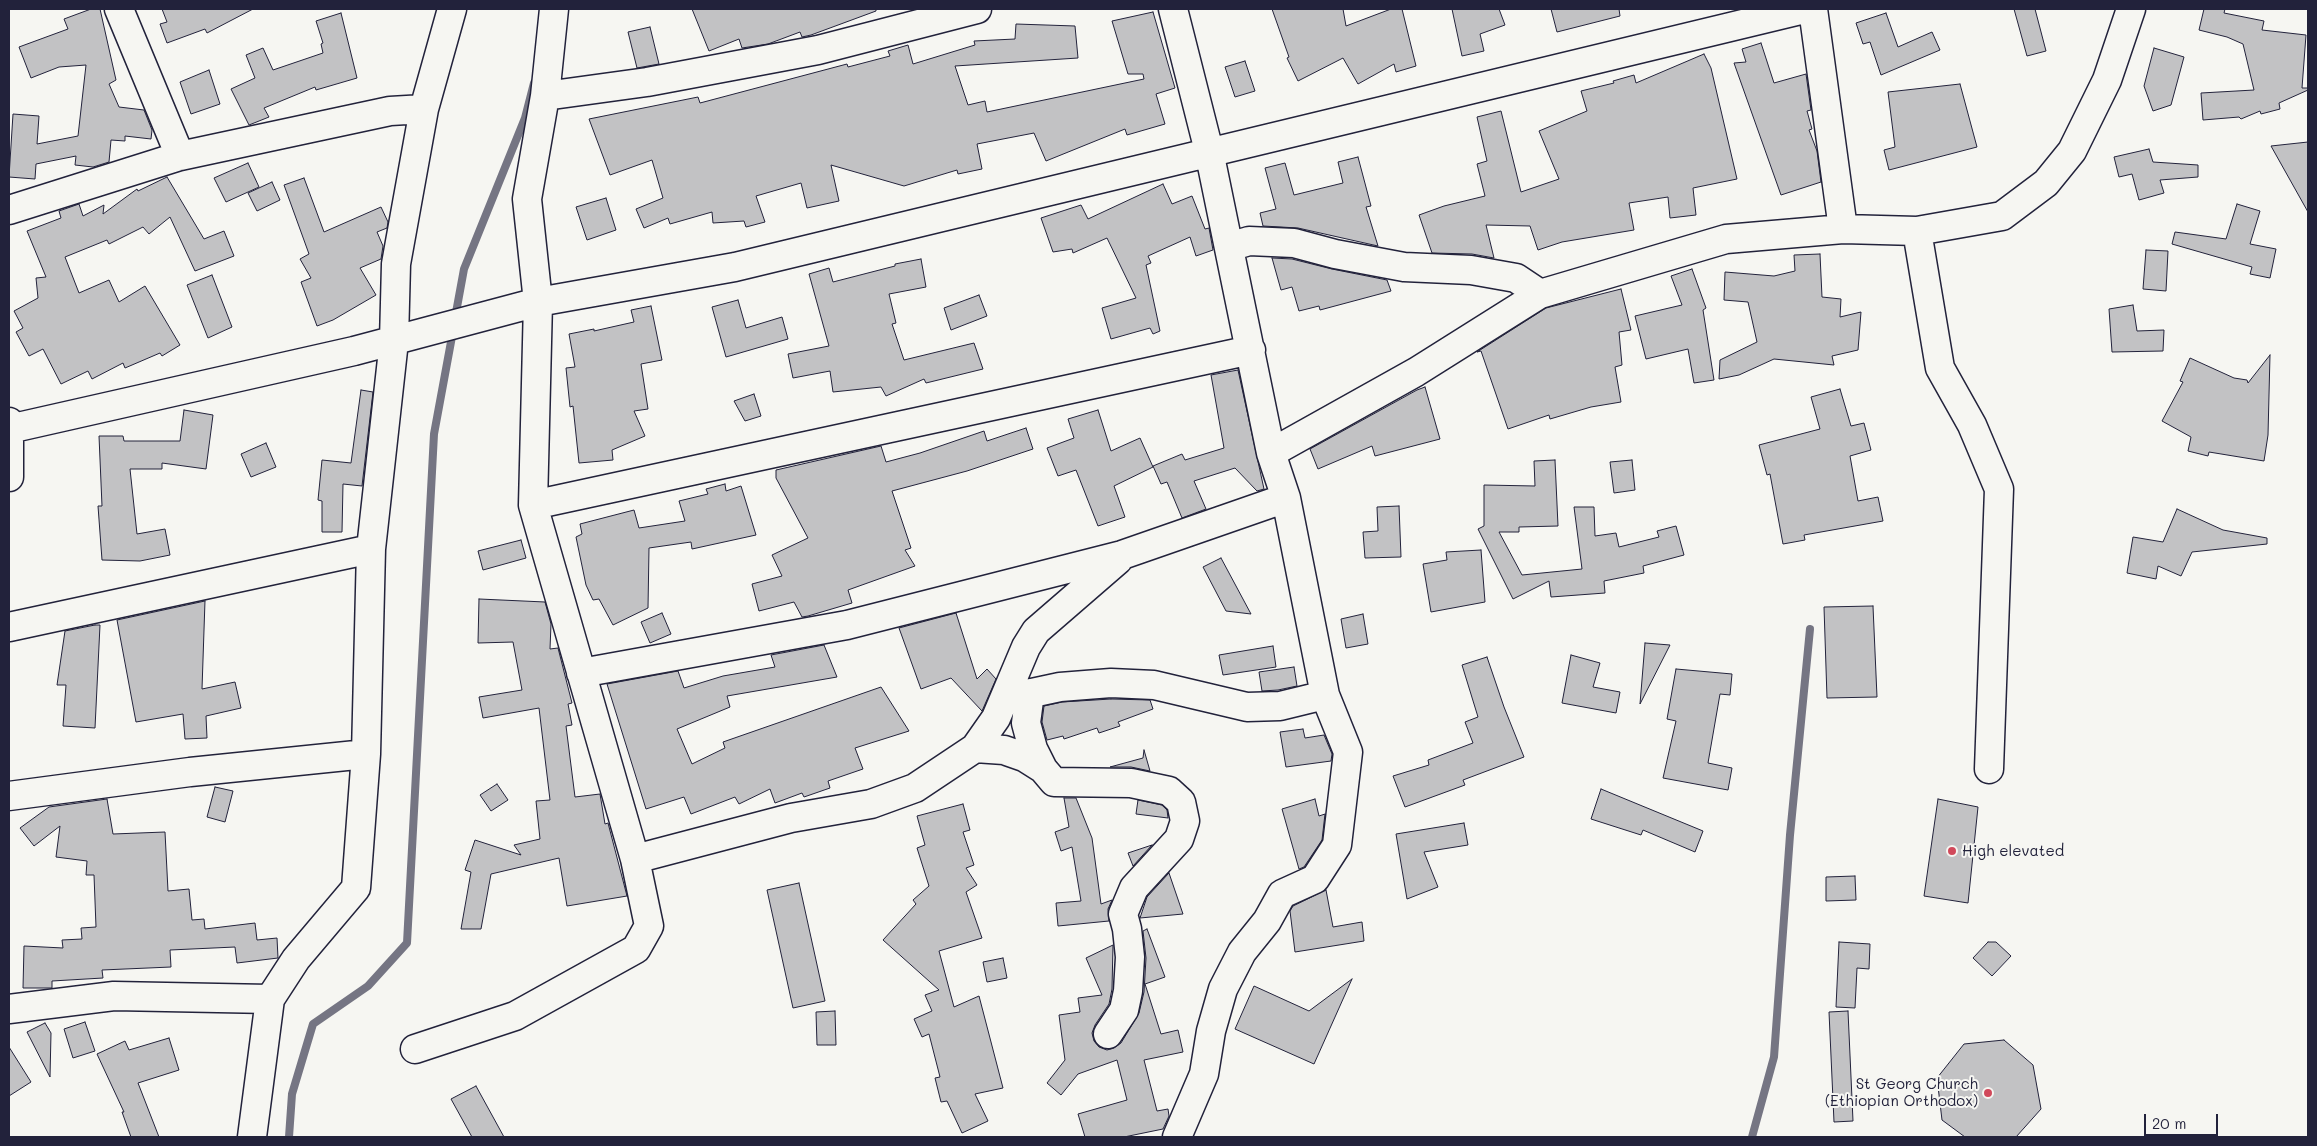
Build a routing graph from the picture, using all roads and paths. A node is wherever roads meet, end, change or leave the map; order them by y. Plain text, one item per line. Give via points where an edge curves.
1 (119, 9) edge
2 (452, 9) edge
3 (554, 9) edge
4 (977, 9) edge
5 (1173, 9) edge
6 (1804, 9) edge
7 (1813, 9) edge
8 (2131, 9) edge
9 (545, 96) junction
10 (424, 109) junction
11 (1209, 151) junction
12 (180, 156) junction
13 (9, 210) edge
14 (1843, 229) junction
15 (1918, 231) junction
16 (1229, 247) junction
17 (1540, 294) junction
18 (538, 302) junction
19 (394, 341) junction
20 (1251, 350) junction
21 (9, 427) edge
22 (1271, 453) junction
23 (9, 477) edge
24 (1286, 498) junction
25 (533, 505) junction
26 (371, 549) junction
27 (1122, 555) junction
28 (9, 627) edge
29 (581, 673) junction
30 (1030, 693) junction
31 (1325, 695) junction
32 (1004, 699) junction
33 (975, 748) junction
34 (366, 754) junction
35 (1043, 769) junction
36 (1989, 769) dead end
37 (9, 796) edge
38 (635, 858) junction
39 (270, 999) junction
40 (9, 1009) edge
41 (1108, 1034) dead end
42 (415, 1050) dead end
43 (252, 1137) edge
44 (1177, 1137) edge

1 - 12 street
2 - 10 street
3 - 9 street
4 - 9 street via 818,50 665,79
5 - 11 street
6 - 11 street
7 - 14 street
8 - 15 street via 2107,80 2072,152 2046,183 2002,216
9 - 18 street via 526,199
10 - 12 street via 390,111
10 - 19 street via 396,264
11 - 16 street
11 - 18 street via 735,267
12 - 13 street
14 - 15 street
14 - 17 street via 1726,239
15 - 36 street via 1940,368 1972,425 1999,489
16 - 17 street via 1250,241 1294,243 1404,267 1471,270 1516,278
16 - 20 street
17 - 22 street via 1416,372
18 - 19 street
18 - 25 street
19 - 21 street
19 - 26 street
20 - 22 street
20 - 25 street
21 - 23 street
22 - 24 street
24 - 27 street
24 - 31 street
25 - 29 street
26 - 28 street
26 - 34 street
27 - 29 street via 847,625
27 - 32 street via 1036,631
29 - 38 street
30 - 31 street via 1060,687 1111,684 1154,686 1247,707 1280,706
30 - 32 street
30 - 35 street via 1026,723 1032,749
31 - 44 street via 1348,752 1337,845 1314,879 1282,894 1267,921 1242,952 1222,989 1204,1074
32 - 33 street via 996,718
33 - 35 street via 1004,750
33 - 38 street via 915,788 871,804 791,818
34 - 37 street via 190,772
34 - 39 street via 356,888 296,958
35 - 41 street via 1054,782 1131,783 1169,791 1181,802 1185,821 1179,838 1134,888 1123,914 1130,957 1128,991 1124,1010
38 - 42 street via 649,926 636,949 515,1016
39 - 40 street via 114,996
39 - 43 street

